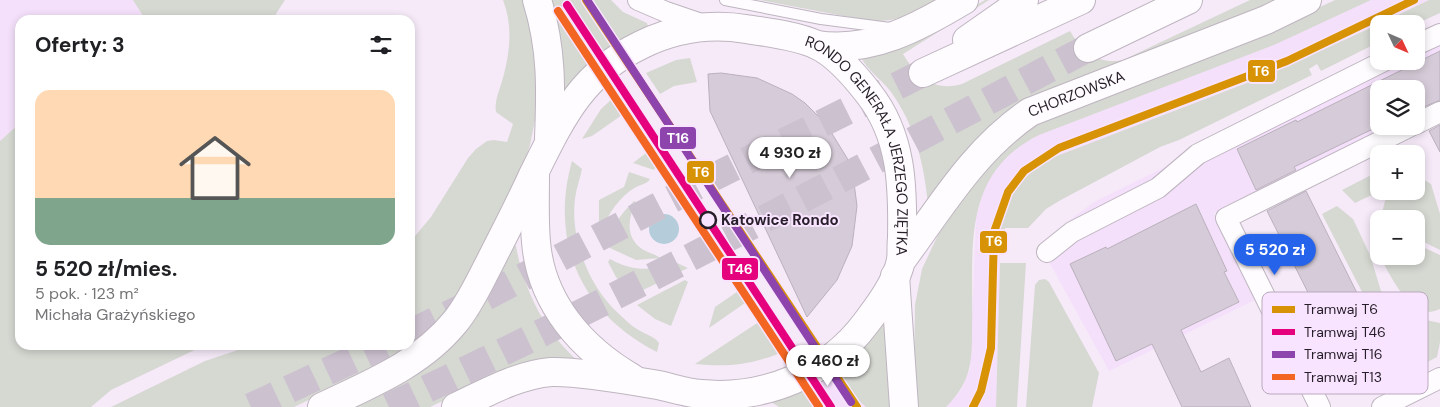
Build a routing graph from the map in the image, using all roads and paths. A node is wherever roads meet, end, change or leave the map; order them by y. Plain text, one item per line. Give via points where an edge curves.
1 (537, 0) edge
2 (638, 0) edge
3 (724, 0) edge
4 (964, 0) edge
5 (1024, 0) edge
6 (1081, 0) edge
7 (1188, 0) edge
8 (1307, 0) edge
9 (709, 27) junction
10 (911, 30) junction
11 (1440, 34) edge
12 (1425, 42) edge
13 (817, 45) junction
14 (1088, 48) tunnel mouth
15 (1370, 68) edge
16 (1440, 112) edge
17 (1425, 120) edge
18 (1393, 135) edge
19 (549, 140) junction
20 (535, 172) junction
21 (1047, 252) dead end
22 (898, 268) junction
23 (1263, 292) edge
24 (1440, 378) edge
25 (640, 383) junction
26 (1428, 384) edge
27 (700, 394) junction
28 (1314, 394) edge
29 (1408, 394) edge
30 (462, 406) edge
31 (322, 407) edge
32 (740, 407) edge
33 (904, 407) edge
34 (1320, 407) edge
35 (1382, 407) edge

1 - 19 main road via 551,70
2 - 9 street
3 - 10 lane via 821,19
4 - 10 main road
5 - 6 main road via 924,73
7 - 14 main road
8 - 22 main road, CHORZOWSKA via 1266,20 1030,112 1005,129 975,160
9 - 13 main road, RONDO GENERAŁA JERZEGO ZIĘTKA via 743,28
9 - 19 main road, RONDO GENERAŁA JERZEGO ZIĘTKA via 655,38 614,59 581,89
10 - 13 main road via 874,43 833,47
11 - 12 street
13 - 22 main road, RONDO GENERAŁA JERZEGO ZIĘTKA via 867,91 890,129 898,156 903,204
15 - 21 street via 1198,154 1158,188 1067,235
16 - 17 street
18 - 23 street via 1226,218
19 - 20 main road, RONDO GENERAŁA JERZEGO ZIĘTKA
20 - 25 main road, RONDO GENERAŁA JERZEGO ZIĘTKA via 536,242 540,266 555,303 595,354
20 - 31 main road via 474,294 439,340 405,366
22 - 27 main road, RONDO GENERAŁA JERZEGO ZIĘTKA via 860,331 817,368 774,388 726,395
22 - 33 main road
24 - 26 street
25 - 27 main road, RONDO GENERAŁA JERZEGO ZIĘTKA
25 - 30 main road via 550,372 515,380
27 - 32 main road
28 - 34 street
29 - 35 street

